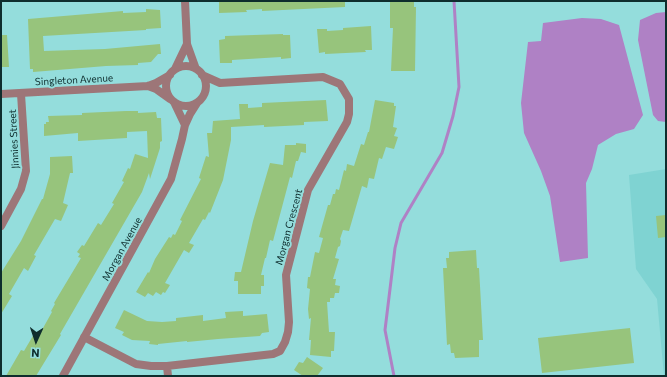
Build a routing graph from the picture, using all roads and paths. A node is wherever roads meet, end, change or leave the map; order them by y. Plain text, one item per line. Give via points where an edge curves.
1 (185, 1) edge
2 (188, 44) junction
3 (173, 72) junction
4 (199, 72) junction
5 (220, 82) junction
6 (148, 86) junction
7 (1, 94) edge
8 (21, 94) junction
9 (204, 95) junction
10 (172, 101) junction
11 (197, 103) junction
12 (185, 125) junction
13 (1, 226) edge
14 (84, 337) junction
15 (167, 366) junction
16 (62, 376) edge
17 (168, 376) edge

1 - 2 street
2 - 3 street
2 - 4 street
3 - 4 street via 186,66
3 - 6 street, Singleton Avenue
3 - 10 street via 166,84
4 - 5 street, Morgan Crescent
4 - 9 street via 206,81
5 - 9 street
5 - 15 street, Morgan Crescent via 323,78 340,84 349,99 349,114 347,122 308,190 286,275 289,322 285,342 280,351 273,354
6 - 8 street, Singleton Avenue
6 - 10 street
7 - 8 street, Singleton Avenue
8 - 13 street, Jinnies Street via 26,171 21,189
9 - 11 street
10 - 11 street via 186,106
10 - 12 street
11 - 12 street, Morgan Avenue
12 - 14 street, Morgan Avenue via 171,179
14 - 15 street, Morgan Crescent via 136,364
14 - 16 street, Morgan Avenue
15 - 17 street

